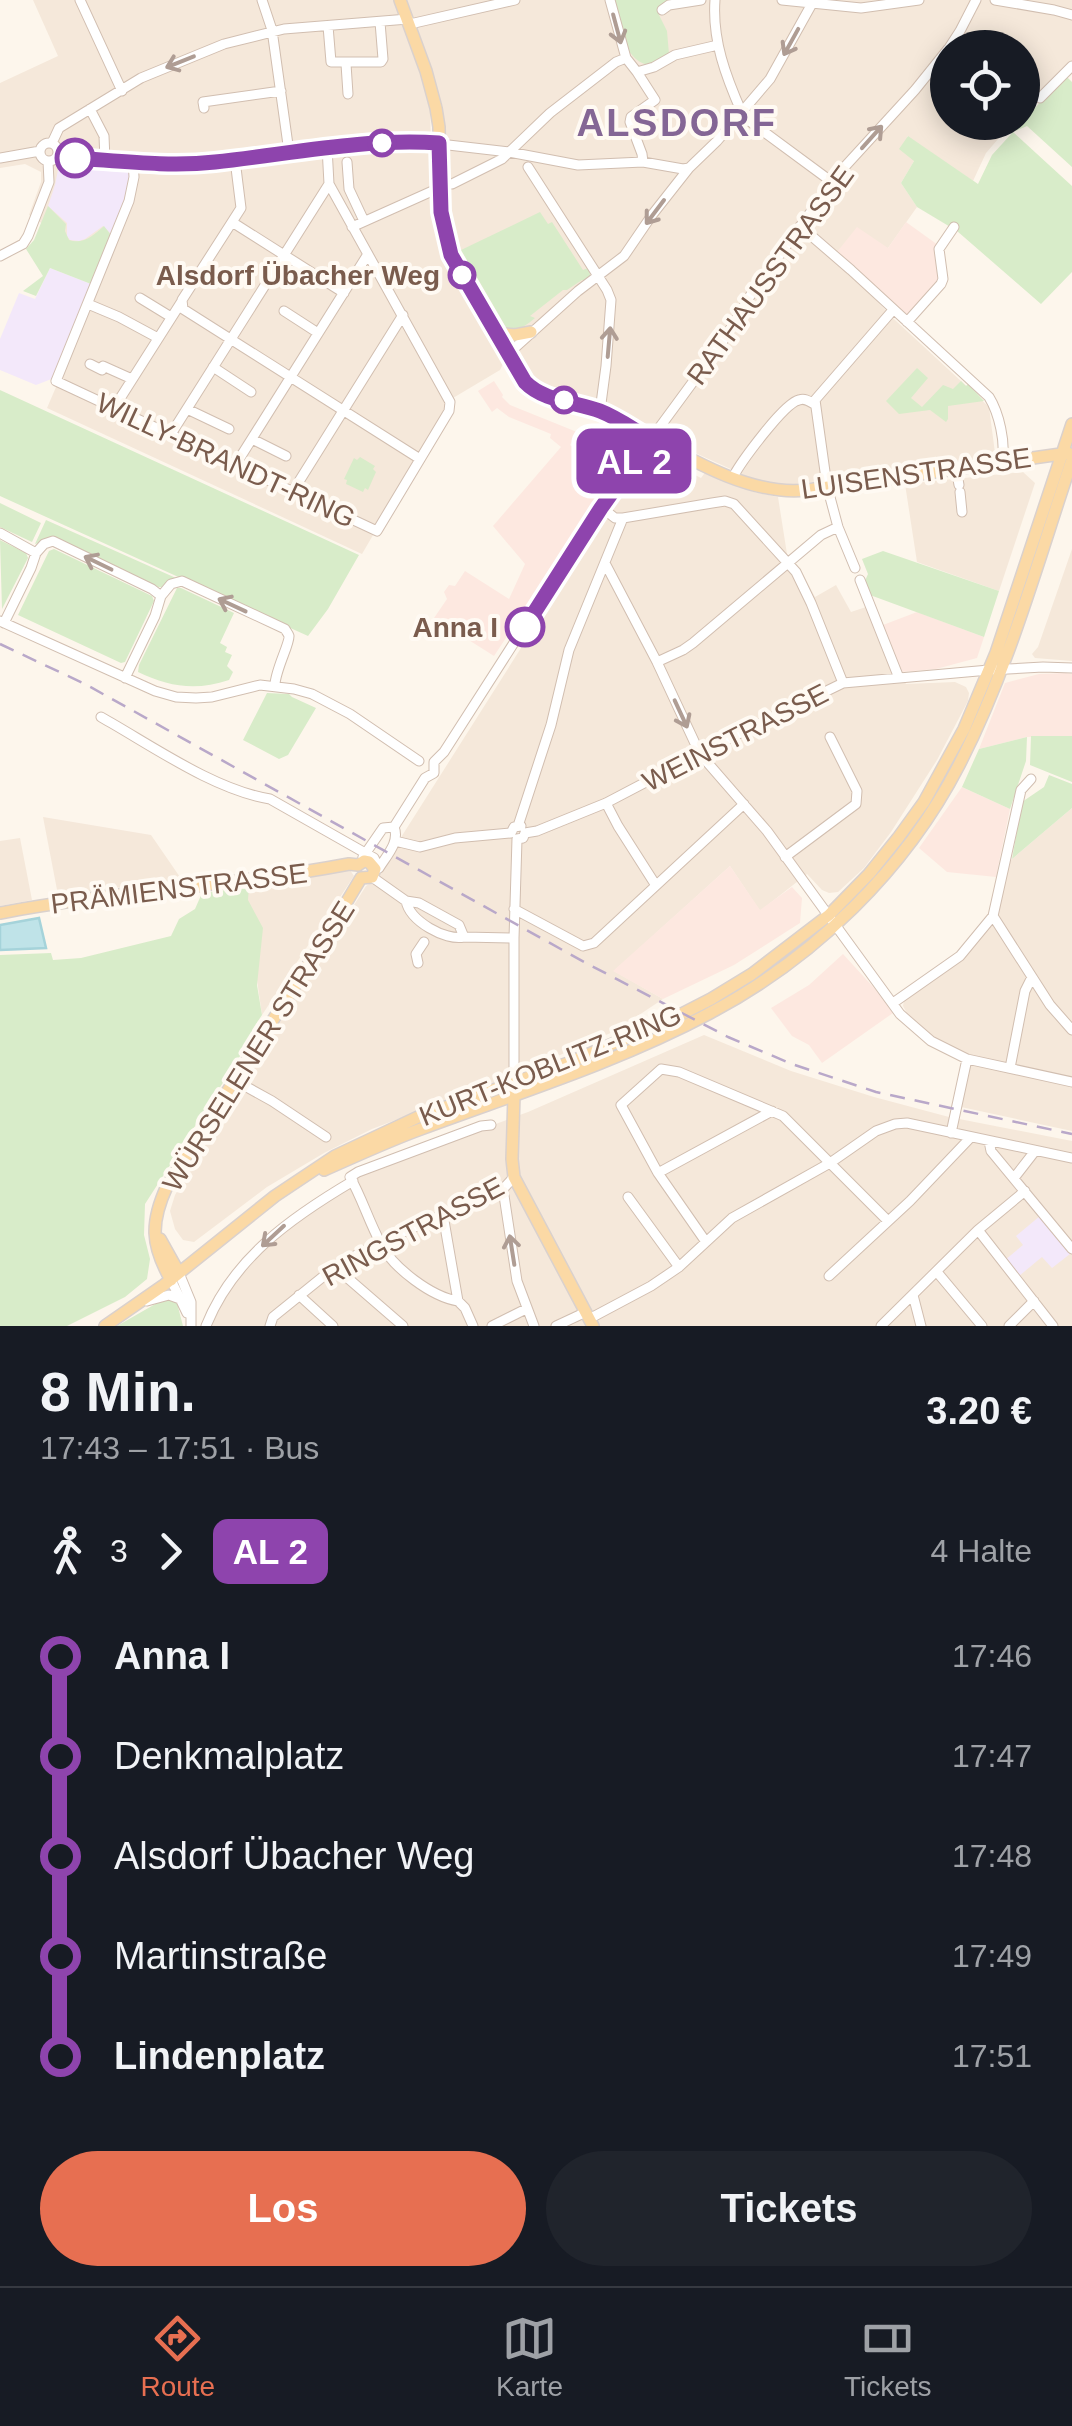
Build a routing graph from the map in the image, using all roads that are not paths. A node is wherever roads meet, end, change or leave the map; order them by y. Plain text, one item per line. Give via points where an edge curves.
1 (80, 0) edge
2 (262, 0) edge
3 (400, 0) edge
4 (515, 0) edge
5 (610, 0) edge
6 (701, 0) edge
7 (715, 0) edge
8 (782, 0) edge
9 (919, 0) edge
10 (976, 0) edge
11 (996, 0) edge
12 (813, 2) edge
13 (662, 10) dead end
14 (1072, 15) edge
15 (380, 22) junction
16 (409, 22) junction
17 (328, 26) junction
18 (272, 30) junction
19 (961, 30) edge
20 (718, 44) junction
21 (626, 58) junction
22 (346, 64) junction
23 (1072, 66) edge
24 (930, 71) edge
25 (637, 72) junction
26 (281, 90) junction
27 (122, 91) junction
28 (348, 94) dead end
29 (1040, 98) dead end
30 (204, 108) dead end
31 (90, 109) junction
32 (742, 113) junction
33 (52, 143) junction
34 (439, 143) junction
35 (327, 147) junction
36 (40, 151) junction
37 (290, 152) junction
38 (509, 152) junction
39 (58, 153) junction
40 (0, 158) edge
41 (105, 160) junction
42 (235, 160) junction
43 (48, 161) junction
44 (133, 162) junction
45 (347, 162) dead end
46 (643, 162) junction
47 (528, 167) dead end
48 (689, 168) junction
49 (832, 182) junction
50 (330, 184) junction
51 (445, 186) junction
52 (364, 221) junction
53 (232, 222) junction
54 (800, 226) junction
55 (352, 227) junction
56 (954, 227) dead end
57 (283, 254) junction
58 (368, 254) junction
59 (0, 256) edge
60 (598, 276) junction
61 (344, 292) junction
62 (140, 298) dead end
63 (182, 300) junction
64 (88, 304) junction
65 (893, 310) junction
66 (284, 312) dead end
67 (403, 316) junction
68 (171, 317) junction
69 (907, 322) junction
70 (530, 332) junction
71 (496, 333) junction
72 (318, 334) junction
73 (158, 338) junction
74 (230, 340) junction
75 (508, 354) junction
76 (90, 364) dead end
77 (212, 368) junction
78 (290, 378) junction
79 (132, 379) junction
80 (250, 392) dead end
81 (814, 404) junction
82 (114, 408) junction
83 (186, 409) junction
84 (600, 411) junction
85 (342, 412) junction
86 (1072, 424) edge
87 (229, 429) dead end
88 (171, 434) junction
89 (252, 439) junction
90 (650, 439) junction
91 (1069, 455) edge
92 (286, 456) dead end
93 (420, 459) junction
94 (1002, 462) junction
95 (236, 464) junction
96 (956, 468) junction
97 (733, 476) junction
98 (826, 486) junction
99 (293, 492) junction
100 (601, 508) junction
101 (962, 512) dead end
102 (623, 518) junction
103 (838, 527) junction
104 (0, 533) edge
105 (36, 553) junction
106 (788, 563) junction
107 (606, 565) junction
108 (855, 568) dead end
109 (860, 580) dead end
110 (161, 596) junction
111 (2, 622) edge
112 (657, 662) junction
113 (1072, 668) edge
114 (995, 669) junction
115 (125, 678) junction
116 (899, 678) junction
117 (843, 683) junction
118 (275, 685) junction
119 (100, 716) dead end
120 (830, 737) dead end
121 (700, 754) junction
122 (419, 761) junction
123 (434, 762) junction
124 (425, 778) junction
125 (1031, 779) dead end
126 (606, 803) junction
127 (744, 804) junction
128 (394, 827) junction
129 (518, 833) junction
130 (395, 841) junction
131 (786, 857) junction
132 (367, 868) junction
133 (656, 884) junction
134 (406, 901) junction
135 (514, 909) junction
136 (0, 913) edge
137 (992, 916) junction
138 (832, 919) junction
139 (428, 935) junction
140 (464, 937) junction
141 (514, 938) junction
142 (418, 963) dead end
143 (1032, 976) junction
144 (893, 1004) junction
145 (1072, 1030) edge
146 (967, 1059) junction
147 (1010, 1068) junction
148 (234, 1080) junction
149 (1072, 1082) edge
150 (514, 1089) junction
151 (772, 1111) junction
152 (491, 1125) dead end
153 (951, 1133) junction
154 (326, 1137) dead end
155 (971, 1137) junction
156 (989, 1141) junction
157 (1035, 1151) junction
158 (1072, 1158) edge
159 (830, 1164) junction
160 (658, 1173) junction
161 (514, 1177) junction
162 (1014, 1178) junction
163 (352, 1179) junction
164 (503, 1189) junction
165 (1025, 1191) junction
166 (628, 1197) dead end
167 (157, 1215) junction
168 (444, 1215) junction
169 (888, 1222) junction
170 (978, 1230) junction
171 (380, 1242) junction
172 (706, 1242) junction
173 (213, 1245) junction
174 (1072, 1249) edge
175 (167, 1254) junction
176 (336, 1267) junction
177 (679, 1267) junction
178 (938, 1272) junction
179 (175, 1276) junction
180 (829, 1276) dead end
181 (300, 1295) junction
182 (913, 1295) junction
183 (182, 1300) junction
184 (458, 1301) junction
185 (1034, 1301) junction
186 (140, 1303) junction
187 (526, 1309) junction
188 (589, 1319) edge
189 (106, 1326) edge
190 (190, 1326) edge
191 (206, 1326) edge
192 (270, 1326) edge
193 (333, 1326) edge
194 (403, 1326) edge
195 (472, 1326) edge
196 (492, 1326) edge
197 (534, 1326) edge
198 (556, 1326) edge
199 (881, 1326) edge
200 (921, 1326) edge
201 (982, 1326) edge
202 (1009, 1326) edge
203 (1053, 1326) edge

1 - 27 street
2 - 18 street
3 - 16 main road, LUISENSTRASSE
4 - 16 street
5 -> 21 street
6 - 13 street
7 - 20 street
8 - 12 street
9 - 12 street via 861,8
10 - 19 street, RATHAUSSTRASSE
11 - 14 street
12 -> 32 street via 770,79
15 - 16 street
15 - 17 street
15 - 22 street via 382,62
16 - 34 main road, LUISENSTRASSE via 434,99
17 - 18 street
17 - 22 street via 331,62
18 - 26 street
18 -> 27 street
20 - 25 street
20 - 32 street
21 - 25 street
21 - 38 street via 590,80
22 - 28 street
23 - 29 street
49 -> 24 street, RATHAUSSTRASSE
25 - 46 street via 655,100 630,122
26 - 30 street via 203,102
26 - 37 street
27 - 31 street
31 - 33 street via 59,128
31 - 41 street via 104,136
32 - 48 street
32 - 49 street
33 - 36 street
33 - 39 street
34 - 35 street
34 - 38 street
34 - 51 main road, LUISENSTRASSE
35 - 37 street
35 - 50 street, WILLY-BRANDT-RING
36 - 40 street
36 - 43 street
37 - 42 street
38 - 46 street via 578,165
38 - 51 street
39 - 41 street
39 - 43 street
41 - 44 street
42 - 44 street
42 - 53 street via 242,203
43 - 59 street via 49,182 28,236
44 - 64 street, WILLY-BRANDT-RING via 129,201
45 - 52 street via 349,189
46 - 48 street
47 - 60 street
48 -> 60 street via 624,256
49 - 54 street, RATHAUSSTRASSE
50 - 55 street, WILLY-BRANDT-RING
50 - 57 street
51 - 52 street
51 - 71 main road, LUISENSTRASSE via 451,255
52 - 55 street
53 - 57 street
53 - 63 street
54 - 65 street
54 - 90 street, RATHAUSSTRASSE
55 - 58 street, WILLY-BRANDT-RING
56 - 69 street via 940,250 942,284
57 - 61 street
57 - 74 street
58 - 61 street
58 - 67 street, WILLY-BRANDT-RING
60 - 70 street
84 -> 60 street via 612,310
61 - 72 street
62 - 68 street
63 - 68 street
63 - 74 street via 186,314
64 - 73 street
64 - 82 street, WILLY-BRANDT-RING via 56,381
65 - 69 street
65 - 81 street
66 - 72 street
67 - 85 street
67 - 93 street, WILLY-BRANDT-RING via 450,402
68 - 73 street
69 - 94 street via 989,397 1004,444
70 - 71 main road
70 - 75 street
71 - 75 main road, LUISENSTRASSE
72 - 78 street
73 - 79 street
74 - 77 street
74 - 78 street
75 - 84 main road, LUISENSTRASSE via 532,389
76 - 79 street
77 - 80 street
77 - 83 street
78 - 85 street
78 - 89 street
79 - 82 street
81 - 97 street via 800,400 788,407
81 - 98 street
82 - 88 street, WILLY-BRANDT-RING
83 - 87 street
83 - 88 street
84 - 90 main road, LUISENSTRASSE
85 - 93 street
85 - 99 street
86 - 91 main road, KURT-KOBLITZ-RING
88 - 95 street, WILLY-BRANDT-RING
89 - 92 street
89 - 95 street
90 - 97 main road, LUISENSTRASSE
90 - 100 street, RATHAUSSTRASSE
91 - 94 main road, LUISENSTRASSE
91 - 114 main road, KURT-KOBLITZ-RING
93 - 99 street, WILLY-BRANDT-RING via 377,531
94 - 96 main road, LUISENSTRASSE
95 - 99 street, WILLY-BRANDT-RING
96 - 98 main road, LUISENSTRASSE
96 - 101 street
97 - 98 main road, LUISENSTRASSE via 780,491
98 - 103 street
100 - 102 street
100 - 123 street, RATHAUSSTRASSE
102 - 106 street via 730,502
102 - 107 street
103 - 106 street
103 - 108 street
104 - 105 street
110 -> 105 street via 53,542
105 - 111 street
106 - 112 street via 694,642
106 - 117 street
107 - 112 street
107 - 129 street via 570,650
109 - 116 street
110 - 115 street
118 -> 110 street via 289,640 285,629 182,582
111 - 115 street
112 -> 121 street
113 - 114 street, WEINSTRASSE
114 - 116 street, WEINSTRASSE
114 - 138 main road, KURT-KOBLITZ-RING via 924,802
115 - 118 street via 155,692 196,698
116 - 117 street, WEINSTRASSE
117 - 121 street, WEINSTRASSE
118 - 122 street via 327,702
119 - 132 street via 226,788 270,799
120 - 131 street via 857,791 856,804
121 - 126 street, WEINSTRASSE
121 - 127 street
122 - 123 street
122 - 124 street via 416,772
123 - 124 street via 434,773
124 - 128 street
125 - 137 street via 1021,790
126 - 129 street, WEINSTRASSE
126 - 133 street
127 - 131 street
127 - 133 street
128 - 130 street
128 - 132 street via 382,828
129 - 130 street, WEINSTRASSE via 420,846
129 - 135 street
130 - 132 street
131 - 138 street
132 - 134 street
132 - 136 main road, PRÄMIENSTRASSE via 349,864
132 - 148 main road, WÜRSELENER STRASSE
133 - 135 street via 583,946
134 - 139 street
134 - 140 street via 459,925
135 - 141 street
137 - 143 street
137 - 144 street via 960,956
138 - 144 street
138 - 150 main road, KURT-KOBLITZ-RING via 772,976 714,1011 618,1056
139 - 140 street
139 - 142 street
140 - 141 street
141 - 150 street
143 - 145 street
143 - 147 street
144 - 146 street via 924,1036
146 - 147 street
146 - 153 street
147 - 149 street
148 - 154 street
148 - 167 main road, WÜRSELENER STRASSE via 166,1186
150 - 161 main road
150 - 173 main road, KURT-KOBLITZ-RING via 302,1180
151 - 159 street
151 - 160 street
151 - 160 street via 661,1069 621,1104
152 - 163 street
153 - 155 street
153 - 159 street via 895,1124
155 - 156 street
155 - 169 street
156 - 157 street
156 - 162 street
157 - 158 street
157 - 162 street
159 - 169 street
159 - 172 street via 732,1218
160 - 172 street
161 - 164 street, RINGSTRASSE
161 - 188 main road
162 - 165 street
163 - 171 street
163 -> 191 street via 270,1238 223,1290
164 - 168 street, RINGSTRASSE
187 -> 164 street
165 - 170 street
165 - 174 street
166 - 177 street
167 - 175 main road, WÜRSELENER STRASSE
167 - 179 main road, WÜRSELENER STRASSE via 154,1241
168 - 171 street, RINGSTRASSE
168 - 184 street
169 - 180 street
170 - 178 street
170 - 185 street
171 - 176 street, RINGSTRASSE
171 - 184 street via 421,1284
172 - 177 street
173 - 175 main road via 188,1256
173 - 179 main road, KURT-KOBLITZ-RING
175 - 179 main road, WÜRSELENER STRASSE
176 - 181 street, RINGSTRASSE
176 - 194 street
177 - 188 street
178 - 182 street
178 - 201 street
179 - 183 street
179 - 186 main road
179 - 190 street via 191,1302
181 - 192 street, RINGSTRASSE
181 - 193 street
182 - 199 street
182 - 200 street
183 - 186 street via 162,1296
183 - 190 street
184 - 195 street
185 - 202 street
185 - 203 street
186 - 189 main road
187 - 196 street
187 - 197 street
188 - 198 street

